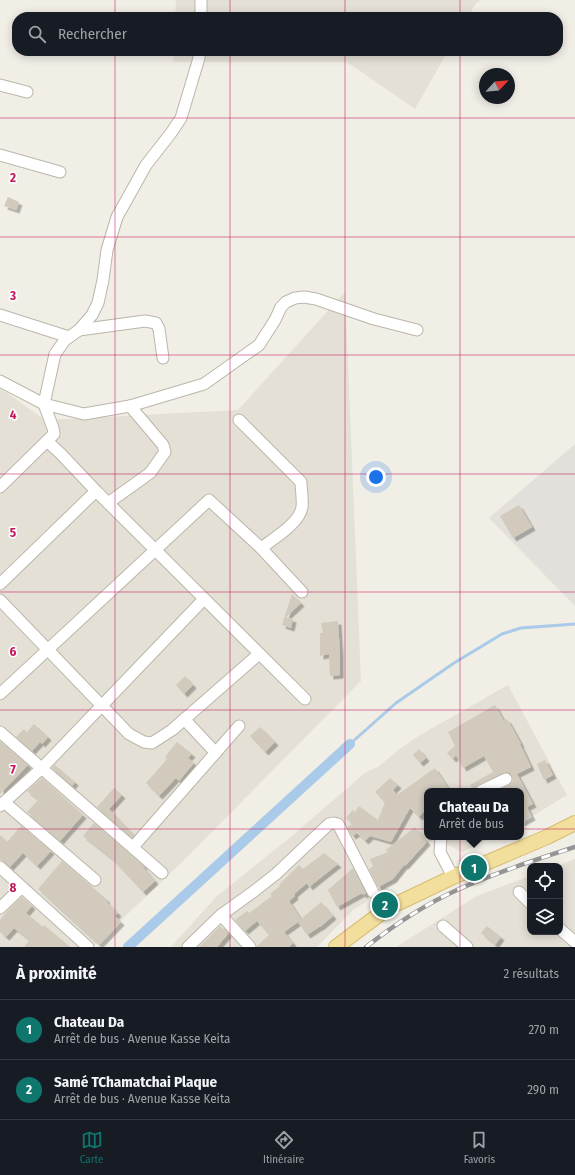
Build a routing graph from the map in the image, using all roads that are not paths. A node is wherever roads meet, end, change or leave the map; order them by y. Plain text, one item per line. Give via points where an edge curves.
1 (201, 0) edge
2 (201, 12) edge
3 (199, 56) edge
4 (0, 85) edge
5 (27, 92) dead end
6 (0, 155) edge
7 (60, 172) dead end
8 (0, 315) edge
9 (79, 330) junction
10 (417, 330) dead end
11 (69, 337) junction
12 (163, 358) dead end
13 (0, 380) edge
14 (44, 404) junction
15 (130, 406) junction
16 (239, 420) dead end
17 (47, 441) junction
18 (0, 487) edge
19 (96, 491) junction
20 (108, 503) junction
21 (261, 548) junction
22 (155, 550) junction
23 (0, 584) edge
24 (302, 592) dead end
25 (204, 599) junction
26 (0, 600) edge
27 (47, 649) junction
28 (259, 654) junction
29 (0, 694) edge
30 (305, 699) dead end
31 (102, 705) junction
32 (184, 719) junction
33 (239, 726) dead end
34 (0, 732) edge
35 (216, 753) junction
36 (42, 768) junction
37 (506, 779) dead end
38 (487, 788) edge
39 (2, 804) edge
40 (575, 823) edge
41 (441, 840) edge
42 (133, 847) junction
43 (0, 867) edge
44 (162, 873) dead end
45 (453, 877) junction
46 (95, 880) dead end
47 (22, 887) junction
48 (373, 892) dead end
49 (519, 892) dead end
50 (527, 899) edge
51 (0, 908) edge
52 (221, 915) junction
53 (443, 926) dead end
54 (563, 932) edge
55 (575, 942) edge
56 (464, 946) edge
57 (88, 947) edge
58 (188, 947) edge
59 (250, 947) edge
60 (336, 947) edge

1 - 2 street
3 - 9 street via 181,118 146,165 117,217 107,250 98,303
4 - 5 street
6 - 7 street
8 - 11 street
9 - 11 street
9 - 12 street via 145,321 156,323
10 - 15 street via 374,319 316,299 295,298 281,307 259,345 204,384
11 - 14 street via 55,354
13 - 14 street
14 - 15 street via 84,414
14 - 17 street via 54,434
15 - 20 street via 163,445 165,452 150,473
16 - 21 street via 301,482 302,508 296,520
17 - 18 street
17 - 19 street
19 - 20 street
19 - 23 street
20 - 22 street
21 - 22 street via 209,500
21 - 24 street
22 - 25 street
22 - 27 street
25 - 28 street
25 - 31 street
26 - 27 street
27 - 29 street
27 - 31 street
28 - 30 street
28 - 32 street
31 - 32 street via 129,734 152,744
31 - 36 street
32 - 35 street
33 - 35 street
34 - 36 street
35 - 42 street
36 - 39 street
36 - 42 street
37 - 38 street
39 - 46 street
40 - 45 main road
41 - 45 street via 440,852
42 - 44 street
43 - 47 street
45 - 60 main road via 388,908
47 - 51 street
47 - 57 street
48 - 52 street via 338,824 334,823 329,824 276,874
49 - 50 street
52 - 58 street
52 - 59 street
53 - 56 street
54 - 55 street

